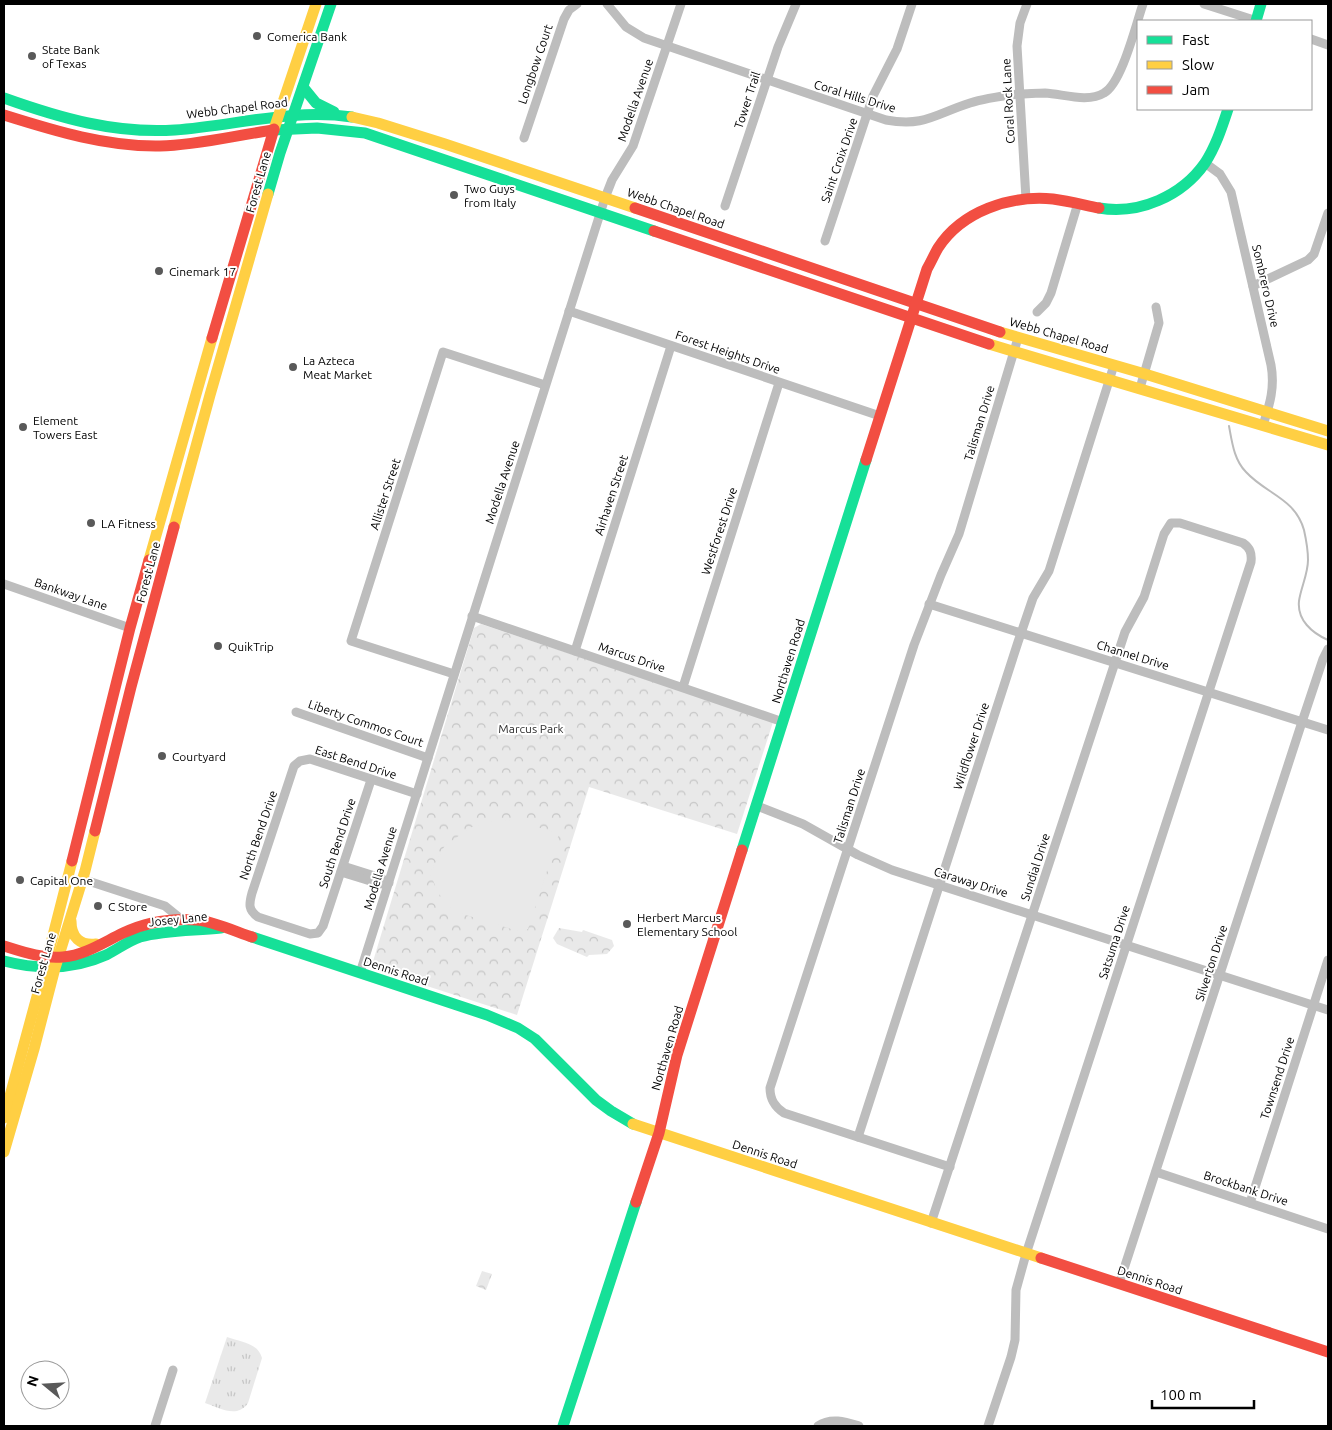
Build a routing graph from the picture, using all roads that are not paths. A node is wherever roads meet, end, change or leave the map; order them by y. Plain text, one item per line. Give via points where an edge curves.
1 (316, 4) edge
2 (331, 4) edge
3 (578, 4) edge
4 (607, 4) edge
5 (681, 4) edge
6 (796, 4) edge
7 (912, 4) edge
8 (1026, 4) edge
9 (1143, 4) edge
10 (1204, 4) edge
11 (1261, 4) edge
12 (1138, 20) edge
13 (1253, 20) edge
14 (1256, 20) edge
15 (1137, 22) edge
16 (309, 26) junction
17 (322, 30) junction
18 (1312, 39) edge
19 (1328, 45) edge
20 (666, 46) junction
21 (766, 80) junction
22 (303, 86) junction
23 (1020, 94) junction
24 (4, 98) edge
25 (1228, 110) edge
26 (868, 114) junction
27 (4, 115) edge
28 (279, 115) junction
29 (293, 115) junction
30 (345, 116) junction
31 (94, 125) junction
32 (288, 129) junction
33 (398, 130) junction
34 (273, 131) junction
35 (524, 138) dead end
36 (92, 140) junction
37 (396, 143) junction
38 (1205, 163) junction
39 (605, 198) junction
40 (1026, 198) junction
41 (1078, 203) junction
42 (725, 206) dead end
43 (600, 212) junction
44 (1328, 213) edge
45 (825, 241) dead end
46 (1253, 286) junction
47 (224, 293) junction
48 (239, 298) junction
49 (915, 303) junction
50 (1156, 307) dead end
51 (569, 311) junction
52 (1037, 312) dead end
53 (911, 317) junction
54 (1018, 338) junction
55 (671, 346) junction
56 (1013, 352) junction
57 (1114, 365) junction
58 (201, 371) junction
59 (1144, 374) junction
60 (216, 376) junction
61 (1110, 380) junction
62 (779, 383) junction
63 (546, 385) junction
64 (1140, 388) junction
65 (1267, 412) junction
66 (880, 416) junction
67 (1263, 425) junction
68 (1328, 431) edge
69 (1328, 445) edge
70 (174, 470) junction
71 (189, 474) junction
72 (1172, 523) joint
73 (4, 584) edge
74 (929, 604) junction
75 (472, 616) junction
76 (130, 628) junction
77 (146, 633) junction
78 (1022, 633) junction
79 (1328, 650) edge
80 (575, 651) junction
81 (1115, 663) junction
82 (454, 674) junction
83 (683, 687) junction
84 (1209, 692) junction
85 (296, 712) dead end
86 (783, 722) junction
87 (1302, 722) junction
88 (1328, 730) edge
89 (101, 745) junction
90 (115, 749) junction
91 (428, 758) junction
92 (293, 771) joint
93 (371, 780) junction
94 (417, 794) junction
95 (757, 806) junction
96 (77, 842) junction
97 (91, 846) junction
98 (848, 849) junction
99 (342, 869) junction
100 (82, 879) junction
101 (389, 883) junction
102 (939, 885) junction
103 (1033, 914) junction
104 (327, 915) joint
105 (70, 918) junction
106 (181, 919) junction
107 (57, 920) junction
108 (223, 928) junction
109 (146, 930) junction
110 (105, 942) junction
111 (1126, 944) junction
112 (4, 946) edge
113 (24, 952) junction
114 (1328, 960) edge
115 (4, 961) edge
116 (51, 962) junction
117 (20, 964) junction
118 (360, 973) junction
119 (1220, 975) junction
120 (38, 992) junction
121 (1314, 1005) junction
122 (1328, 1010) edge
123 (4, 1118) edge
124 (659, 1133) junction
125 (858, 1137) junction
126 (4, 1152) edge
127 (950, 1167) junction
128 (1156, 1172) junction
129 (1250, 1203) junction
130 (932, 1223) junction
131 (1328, 1229) edge
132 (1026, 1254) junction
133 (1119, 1284) junction
134 (1328, 1352) edge
135 (173, 1370) dead end
136 (155, 1426) edge
137 (563, 1426) edge
138 (818, 1426) edge
139 (859, 1426) edge
140 (988, 1426) edge

1 - 16 main road, Forest Lane
2 - 17 main road, Forest Lane
3 - 35 street, Longbow Court via 564,19
4 - 20 street, Coral Hills Drive via 626,27
5 - 20 street, Modella Avenue
6 - 21 street, Tower Trail
7 - 26 street, Saint Croix Drive via 897,49 879,82
8 - 23 street, Coral Rock Lane via 1017,46
9 - 12 street, Coral Hills Drive
10 - 13 street
11 - 14 main road
15 - 23 street, Coral Hills Drive via 1120,73 1112,88 1103,94 1091,97
16 - 17 main road
16 - 28 main road, Forest Lane
17 - 22 main road, Forest Lane
18 - 19 street
20 - 21 street, Coral Hills Drive
20 - 39 street, Modella Avenue via 633,146
21 - 26 street, Coral Hills Drive
21 - 42 street, Tower Trail
22 - 29 main road, Forest Lane
22 - 30 main road via 319,106
23 - 26 street, Coral Hills Drive via 970,103 912,123
23 - 40 street, Coral Rock Lane
24 - 31 main road, Webb Chapel Road via 68,120
25 - 38 main road, Northaven Road via 1218,140
26 - 45 street, Saint Croix Drive
27 - 36 main road
28 - 29 main road, Webb Chapel Road
28 - 31 main road, Webb Chapel Road via 151,131
28 - 34 main road, Forest Lane
29 - 30 main road, Webb Chapel Road
29 - 32 main road, Forest Lane
30 - 33 main road, Webb Chapel Road
31 - 36 main road
32 - 34 main road
32 - 37 main road via 352,131
32 - 48 main road, Forest Lane
33 - 37 main road
33 - 39 main road, Webb Chapel Road
34 - 36 main road via 160,146
34 - 47 main road, Forest Lane
37 - 43 main road
38 - 41 main road, Northaven Road via 1174,193 1152,203 1120,210
38 - 46 street, Sombrero Drive via 1220,174 1231,192
39 - 43 street, Modella Avenue
39 - 49 main road, Webb Chapel Road
40 - 41 main road, Northaven Road
40 - 49 main road, Northaven Road via 977,212 948,235 927,269
41 - 52 street via 1051,293
43 - 51 street, Modella Avenue
43 - 53 main road
44 - 46 street via 1314,254 1308,260
46 - 65 street, Sombrero Drive via 1274,379
47 - 48 main road
47 - 58 main road, Forest Lane
48 - 60 main road, Forest Lane
49 - 53 main road, Northaven Road
49 - 54 main road, Webb Chapel Road
50 - 59 street via 1159,323
51 - 55 street, Forest Heights Drive
51 - 63 street, Modella Avenue
53 - 56 main road
53 - 66 main road, Northaven Road
54 - 56 street, Talisman Drive
54 - 57 main road, Webb Chapel Road
55 - 62 street, Forest Heights Drive
55 - 80 street, Airhaven Street
56 - 61 main road
56 - 74 street, Talisman Drive via 959,534
57 - 59 main road, Webb Chapel Road
57 - 61 street, Wildflower Drive
58 - 60 main road
58 - 70 main road, Forest Lane
59 - 64 street
59 - 65 main road, Webb Chapel Road
60 - 71 main road, Forest Lane
61 - 64 main road
61 - 78 street, Wildflower Drive via 1049,571 1033,598
62 - 66 street, Forest Heights Drive
62 - 83 street, Westforest Drive
63 - 75 street, Modella Avenue
63 - 82 street, Allister Street via 443,352 350,641
64 - 67 main road
65 - 67 street, Sombrero Drive
65 - 68 main road, Webb Chapel Road
66 - 86 main road, Northaven Road
67 - 69 main road
70 - 71 main road
70 - 76 main road, Forest Lane
71 - 77 main road, Forest Lane
72 - 81 street, Sundial Drive via 1164,534 1144,597 1125,632
72 - 84 street, Satsuma Drive via 1243,543 1252,554
73 - 76 street, Bankway Lane
74 - 78 street, Channel Drive
74 - 98 street, Talisman Drive
75 - 80 street, Marcus Drive
75 - 82 street, Modella Avenue
76 - 77 main road
76 - 89 main road, Forest Lane
77 - 90 main road, Forest Lane
78 - 81 street, Channel Drive
78 - 102 street, Wildflower Drive
79 - 87 street, Silverton Drive
80 - 83 street, Marcus Drive
81 - 84 street, Channel Drive
81 - 103 street, Sundial Drive
82 - 91 street, Modella Avenue
83 - 86 street, Marcus Drive
84 - 87 street, Channel Drive
84 - 111 street, Satsuma Drive
85 - 91 street, Liberty Commos Court
86 - 95 main road, Northaven Road
87 - 88 street, Channel Drive
87 - 119 street, Silverton Drive
89 - 90 main road
89 - 96 main road, Forest Lane
90 - 97 main road, Forest Lane
91 - 94 street, Modella Avenue
92 - 93 street, East Bend Drive via 300,761 310,759
92 - 104 street, North Bend Drive via 252,893 250,909 258,917 310,934 321,930
93 - 94 street, East Bend Drive
93 - 99 street, South Bend Drive
94 - 101 street, Modella Avenue
95 - 98 street, Caraway Drive via 803,824
95 - 124 main road, Northaven Road via 678,1055
96 - 97 main road
96 - 107 main road, Forest Lane
97 - 100 main road, Forest Lane
98 - 102 street, Caraway Drive via 880,865
98 - 125 street, Talisman Drive via 770,1095 776,1108 784,1113
99 - 101 street via 380,884
99 - 104 street, South Bend Drive
100 - 105 main road, Forest Lane
100 - 106 street via 164,906
101 - 118 street, Modella Avenue
102 - 103 street, Caraway Drive
102 - 125 street, Wildflower Drive
103 - 111 street, Caraway Drive
103 - 127 street, Sundial Drive
105 - 110 main road via 73,935 78,941 91,945
105 - 116 main road, Forest Lane
106 - 108 main road, Josey Lane via 200,920
106 - 109 main road, Josey Lane
107 - 113 main road via 42,946
107 - 116 main road, Forest Lane
108 - 109 main road, Josey Lane
108 - 118 main road, Dennis Road
109 - 110 main road, Josey Lane via 126,931
109 - 116 main road, Josey Lane via 134,940 94,960
110 - 116 main road, Josey Lane
111 - 119 street, Caraway Drive
111 - 132 street, Satsuma Drive
112 - 113 main road, Josey Lane
113 - 116 main road, Josey Lane
114 - 121 street, Townsend Drive
115 - 117 main road, Josey Lane
116 - 117 main road, Josey Lane
116 - 120 main road, Forest Lane
116 - 126 main road, Forest Lane via 30,1064
117 - 120 main road via 35,977
118 - 124 main road, Dennis Road via 509,1024 550,1052 604,1107 636,1125
119 - 121 street, Caraway Drive
119 - 128 street, Silverton Drive
120 - 123 main road, Forest Lane
121 - 122 street, Caraway Drive
121 - 129 street, Townsend Drive
124 - 130 main road, Dennis Road
124 - 137 main road, Northaven Road
125 - 127 street, Talisman Drive
127 - 130 street, Sundial Drive
128 - 129 street, Brockbank Drive
128 - 133 street, Silverton Drive
129 - 131 street, Brockbank Drive
130 - 132 main road, Dennis Road
132 - 133 main road, Dennis Road
132 - 140 street, Satsuma Drive via 1016,1290 1015,1340
133 - 134 main road, Dennis Road
135 - 136 street
138 - 139 street via 838,1420

